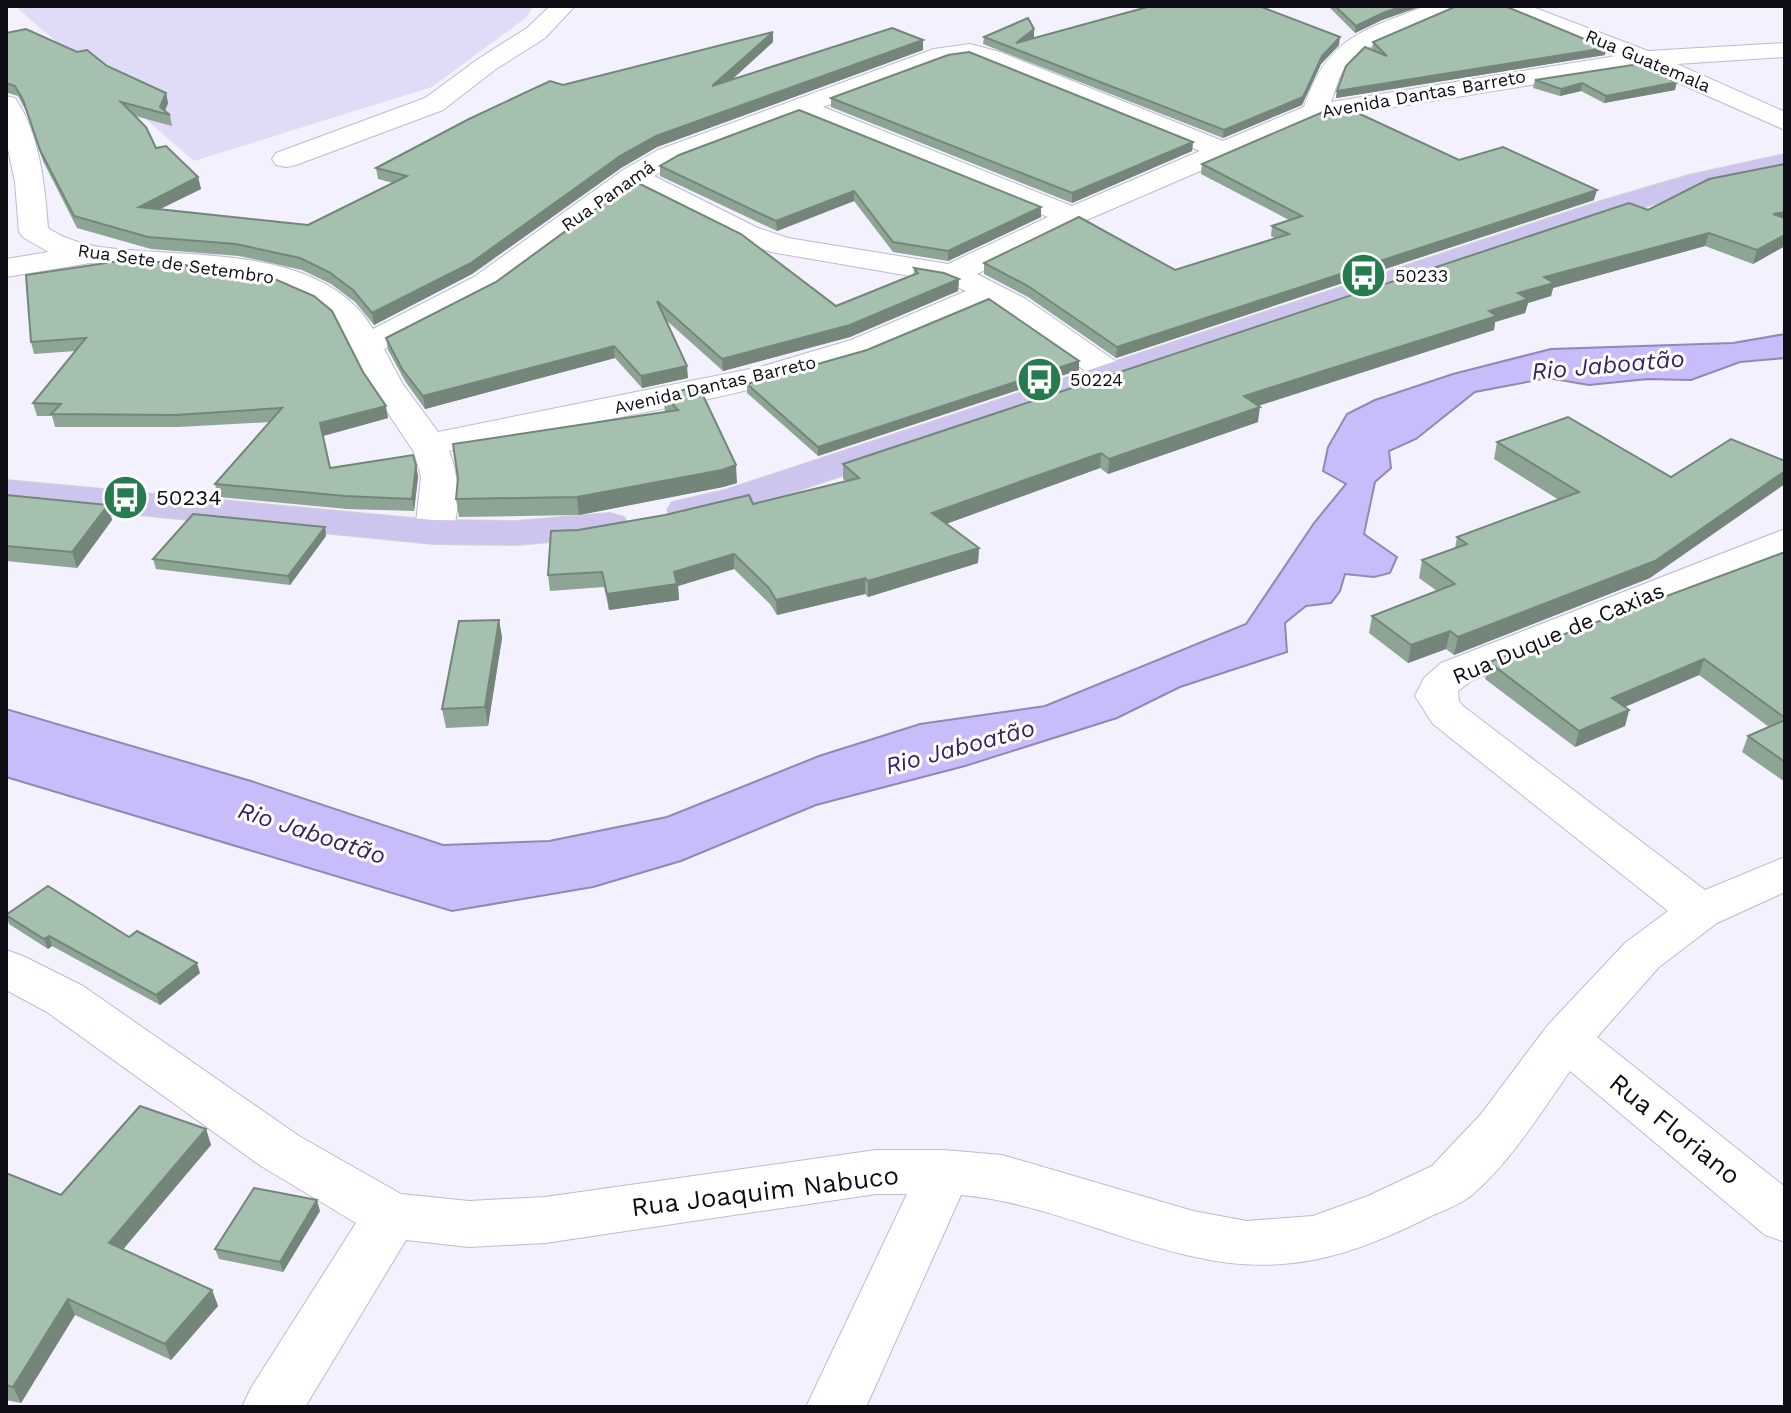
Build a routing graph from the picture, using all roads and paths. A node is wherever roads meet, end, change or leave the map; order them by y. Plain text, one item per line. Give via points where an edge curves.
1 (563, 6) edge
2 (1446, 6) edge
3 (1509, 6) edge
4 (1785, 50) edge
5 (1645, 59) junction
6 (6, 104) edge
7 (797, 106) junction
8 (1315, 112) junction
9 (1785, 122) edge
10 (1226, 152) junction
11 (286, 159) dead end
12 (1785, 163) edge
13 (633, 176) junction
14 (1072, 216) junction
15 (94, 255) junction
16 (6, 268) edge
17 (952, 274) junction
18 (992, 291) junction
19 (364, 346) junction
20 (1112, 374) junction
21 (427, 445) junction
22 (6, 491) edge
23 (434, 532) junction
24 (1785, 540) edge
25 (1785, 873) edge
26 (1700, 911) junction
27 (6, 968) edge
28 (1565, 1039) junction
29 (944, 1172) junction
30 (391, 1216) junction
31 (1785, 1219) edge
32 (272, 1407) edge
33 (836, 1407) edge

1 - 11 street via 536,33 434,104
2 - 8 street via 1343,57 1332,67
3 - 5 street, Rua Guatemala
4 - 5 street, Avenida Dantas Barreto
5 - 8 street, Avenida Dantas Barreto
5 - 9 street, Rua Guatemala
6 - 15 street, Rua Sete de Setembro via 32,185 34,232 62,249
7 - 10 street, Rua Panamá via 962,51 991,57
7 - 13 street, Rua Panamá via 668,156
7 - 14 street
8 - 10 street, Avenida Dantas Barreto
10 - 14 street, Avenida Dantas Barreto
12 - 20 main road via 1639,200
13 - 17 street via 782,246
13 - 19 street, Rua Panamá via 475,291
14 - 17 street, Avenida Dantas Barreto
15 - 16 street
15 - 19 street, Rua Sete de Setembro via 226,269 304,284 346,313
17 - 18 street
18 - 20 street
18 - 21 street, Avenida Dantas Barreto via 818,362 655,402
19 - 21 street, Rua Sete de Setembro
20 - 23 main road via 735,499 579,530
21 - 23 street, Rua Sete de Setembro via 439,478
22 - 23 main road
24 - 26 street, Rua Duque de Caxias via 1456,672 1435,694 1448,715
25 - 26 street, Rua Joaquim Nabuco
26 - 28 street, Rua Joaquim Nabuco via 1642,955
27 - 30 street, Rua Joaquim Nabuco via 65,999 280,1151
28 - 29 street, Rua Joaquim Nabuco via 1500,1129 1451,1181 1314,1239 1247,1244 1193,1234 1002,1177
28 - 31 street, Rua Floriano
29 - 30 street, Rua Joaquim Nabuco via 876,1172 545,1220 469,1224
29 - 33 street
30 - 32 street

